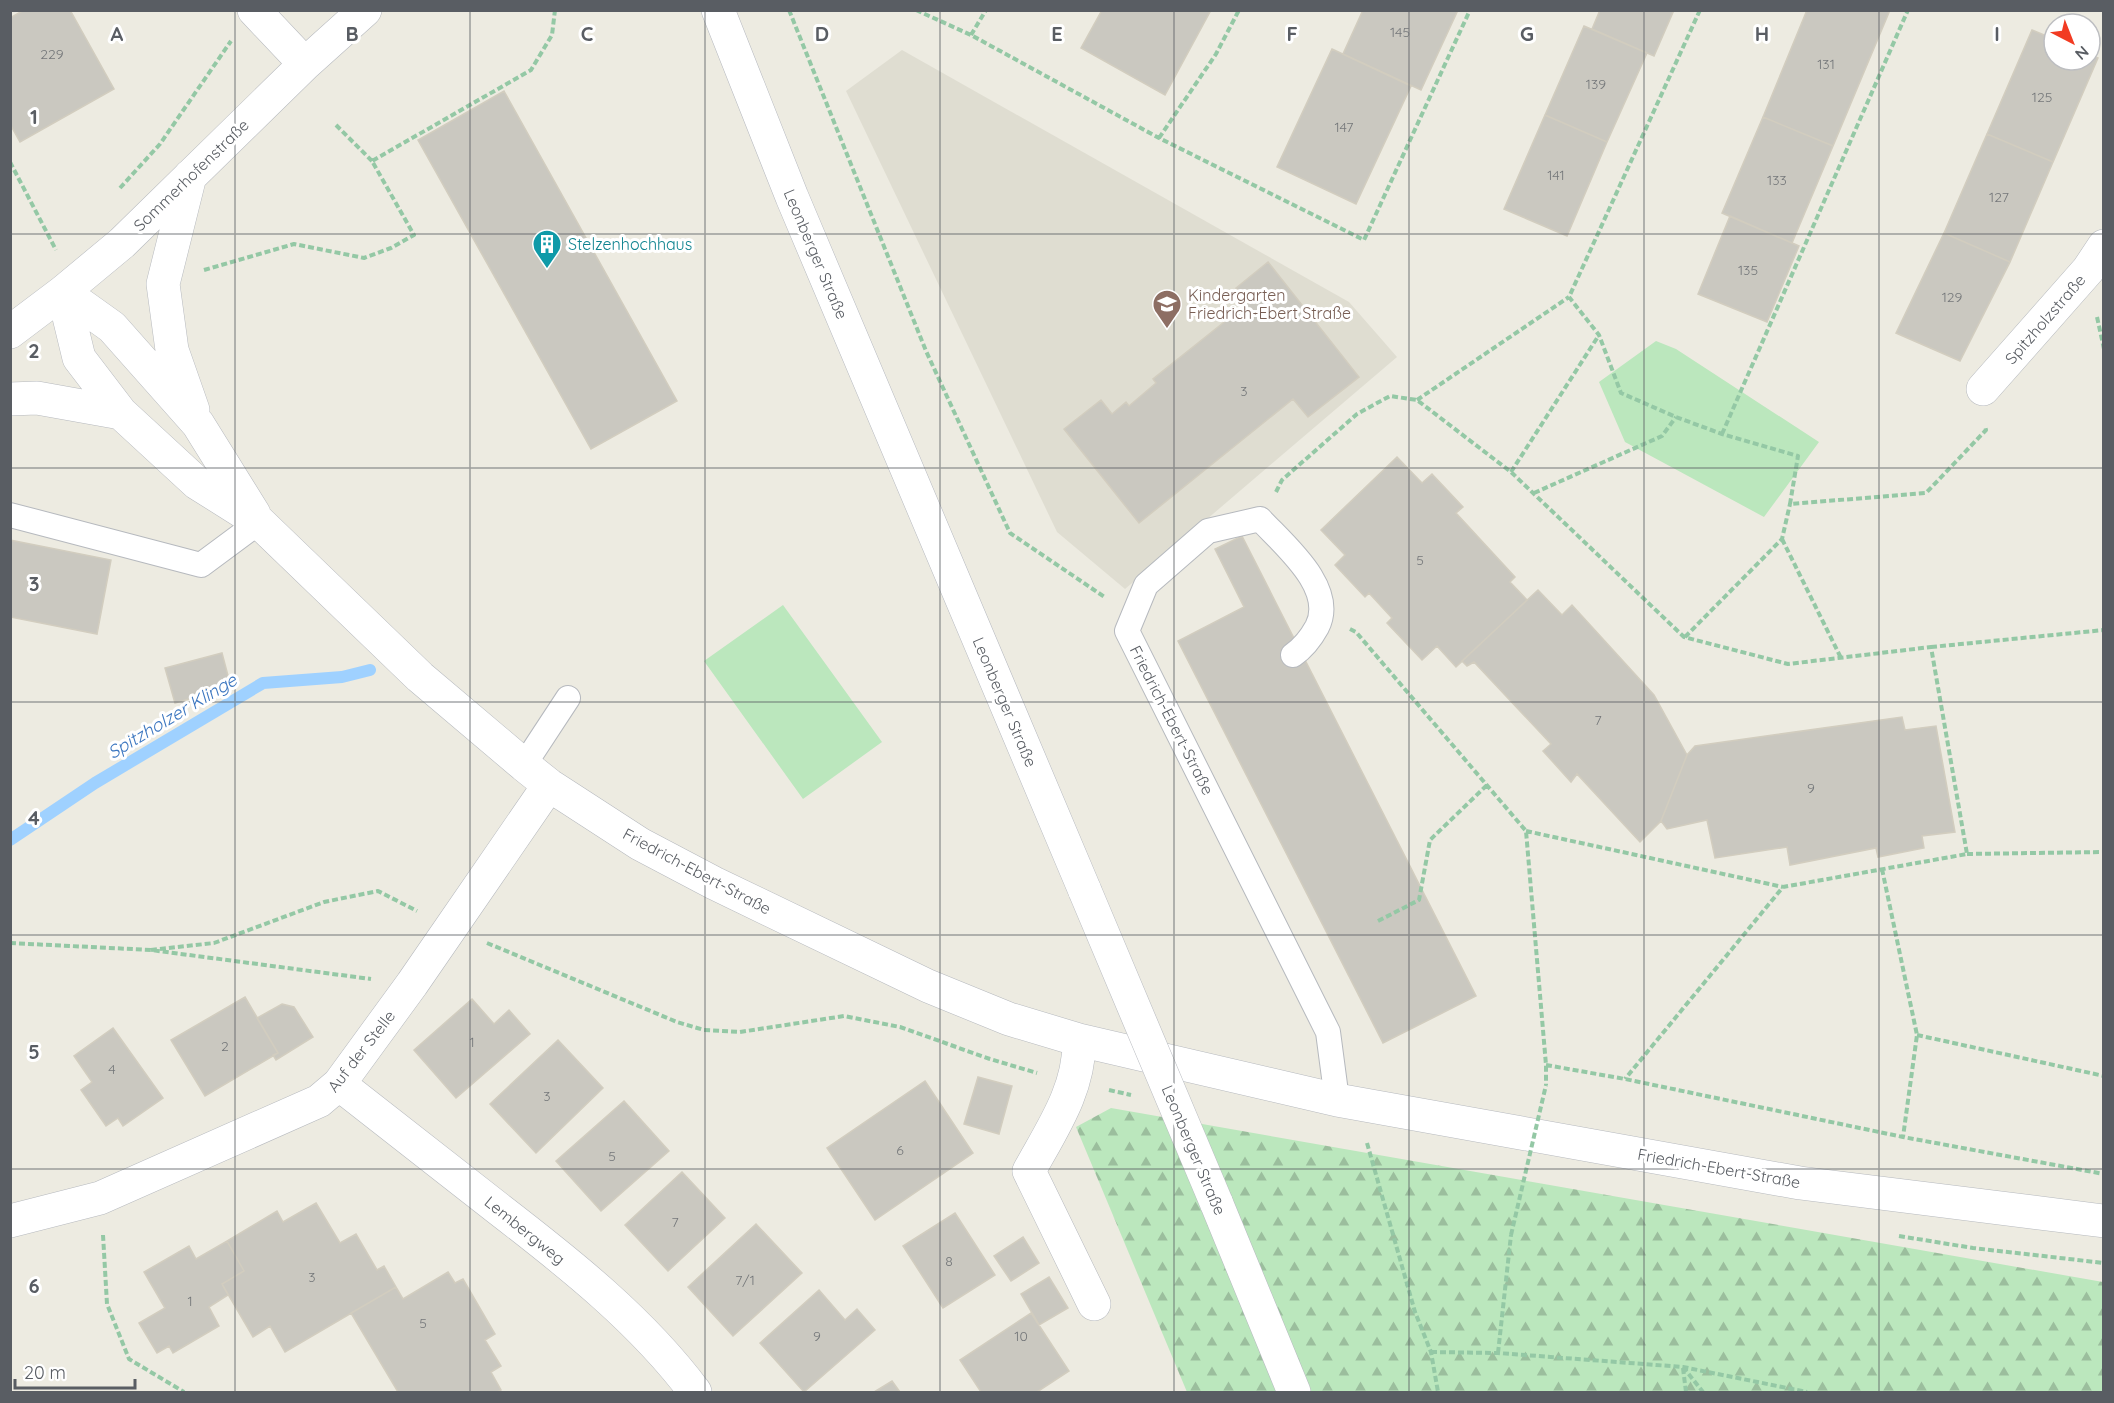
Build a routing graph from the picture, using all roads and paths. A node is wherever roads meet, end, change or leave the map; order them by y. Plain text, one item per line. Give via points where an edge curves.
1 (254, 10) edge
2 (365, 10) edge
3 (555, 10) edge
4 (789, 10) edge
5 (916, 10) edge
6 (986, 10) edge
7 (1239, 10) edge
8 (1470, 10) edge
9 (1700, 10) edge
10 (1908, 10) edge
11 (718, 11) edge
12 (971, 35) junction
13 (232, 39) dead end
14 (305, 64) junction
15 (336, 125) dead end
16 (1159, 138) junction
17 (372, 161) junction
18 (10, 162) edge
19 (190, 176) junction
20 (117, 192) dead end
21 (65, 246) dead end
22 (2103, 246) edge
23 (163, 285) junction
24 (63, 292) junction
25 (1569, 297) junction
26 (10, 332) edge
27 (1599, 335) junction
28 (1983, 389) joint
29 (10, 399) edge
30 (1417, 400) junction
31 (121, 413) junction
32 (1676, 417) junction
33 (198, 424) junction
34 (1722, 434) junction
35 (1511, 471) junction
36 (1534, 493) junction
37 (1790, 504) junction
38 (10, 515) edge
39 (1260, 519) junction
40 (259, 522) junction
41 (1782, 539) junction
42 (1323, 616) junction
43 (1133, 617) junction
44 (2103, 630) edge
45 (1684, 637) junction
46 (1931, 647) junction
47 (1293, 655) dead end
48 (1841, 658) junction
49 (568, 698) dead end
50 (536, 775) junction
51 (1487, 785) junction
52 (1526, 831) junction
53 (2103, 852) edge
54 (1967, 854) junction
55 (1882, 869) junction
56 (1783, 887) junction
57 (1378, 921) dead end
58 (450, 928) junction
59 (10, 943) edge
60 (151, 950) junction
61 (412, 984) junction
62 (1917, 1035) junction
63 (1078, 1040) junction
64 (1546, 1065) junction
65 (2103, 1076) edge
66 (1625, 1079) junction
67 (339, 1084) junction
68 (1337, 1100) junction
69 (1903, 1137) junction
70 (1367, 1142) dead end
71 (2103, 1174) edge
72 (100, 1198) junction
73 (10, 1221) edge
74 (2103, 1221) edge
75 (1094, 1304) dead end
76 (1431, 1352) junction
77 (1498, 1353) junction
78 (1683, 1367) junction
79 (184, 1392) edge
80 (695, 1392) edge
81 (1294, 1392) edge
82 (1438, 1392) edge
83 (1686, 1392) edge
84 (1703, 1392) edge
85 (1807, 1392) edge

1 - 14 street
2 - 14 street, Sommerhofenstraße
3 - 17 path via 552,35 531,70
4 - 43 path via 927,351 1010,533
5 - 12 path
6 - 12 path
7 - 16 path via 1216,54
8 - 16 path via 1364,240
9 - 25 path
10 - 34 path
11 - 81 street, Leonberger Straße, bridge via 792,197
12 - 16 path
13 - 20 path via 160,144
14 - 19 street, Sommerhofenstraße
15 - 17 path
17 - 23 path via 414,235 364,258 294,244
18 - 21 path via 58,254
19 - 23 street, Friedrich-Ebert-Straße
19 - 24 street, Sommerhofenstraße via 122,243
22 - 28 street, Spitzholzstraße via 2088,270
23 - 33 street, Friedrich-Ebert-Straße via 172,350
24 - 26 street, Sommerhofenstraße
24 - 31 street, Friedrich-Ebert-Straße via 79,358
24 - 33 street, Friedrich-Ebert-Straße via 112,327
25 - 27 path
25 - 30 path
27 - 32 path via 1621,393
27 - 35 path
28 - 37 path via 1986,430 1926,493
29 - 31 street via 37,398
30 - 35 path
30 - 39 path via 1390,396 1357,414 1282,480
31 - 40 street, Friedrich-Ebert-Straße via 197,483
32 - 34 path
32 - 36 path via 1662,436
33 - 40 street, Friedrich-Ebert-Straße
34 - 37 path via 1798,456
35 - 36 path
36 - 45 path
37 - 41 path
38 - 40 lane via 201,565
39 - 42 lane via 1307,570 1320,593
39 - 43 lane, Friedrich-Ebert-Straße via 1208,531 1146,585
40 - 50 street, Friedrich-Ebert-Straße via 420,677
41 - 45 path
41 - 48 path
42 - 47 lane via 1313,634
42 - 51 path via 1356,632
43 - 68 lane, Friedrich-Ebert-Straße via 1127,631 1328,1032
44 - 46 path
45 - 48 path via 1788,664
46 - 48 path
46 - 54 path
49 - 50 lane
50 - 58 street, Auf der Stelle
50 - 63 street, Friedrich-Ebert-Straße via 640,844 714,883 928,986 1008,1019
51 - 52 path
51 - 57 path via 1430,840 1419,900
52 - 56 path
52 - 64 path
53 - 54 path
54 - 55 path
55 - 56 path
55 - 62 path
56 - 66 path
58 - 60 path via 378,891 324,902 214,943
58 - 61 street, Auf der Stelle
59 - 60 path
60 - 61 path
61 - 67 street, Auf der Stelle
62 - 65 path
62 - 69 path
63 - 68 street, Friedrich-Ebert-Straße
63 - 75 street via 1079,1060 1068,1098 1029,1171
64 - 66 path
64 - 77 path, bridge via 1546,1085 1511,1235
66 - 69 path
67 - 72 street, Auf der Stelle via 320,1101
67 - 80 street, Lembergweg via 552,1250 626,1314
68 - 74 street, Friedrich-Ebert-Straße via 1800,1183
69 - 71 path
70 - 76 path via 1415,1312
72 - 73 street, Auf der Stelle
72 - 79 path via 107,1304 129,1359
76 - 77 path
76 - 82 path
77 - 78 path
78 - 83 path
78 - 84 path
78 - 85 path

